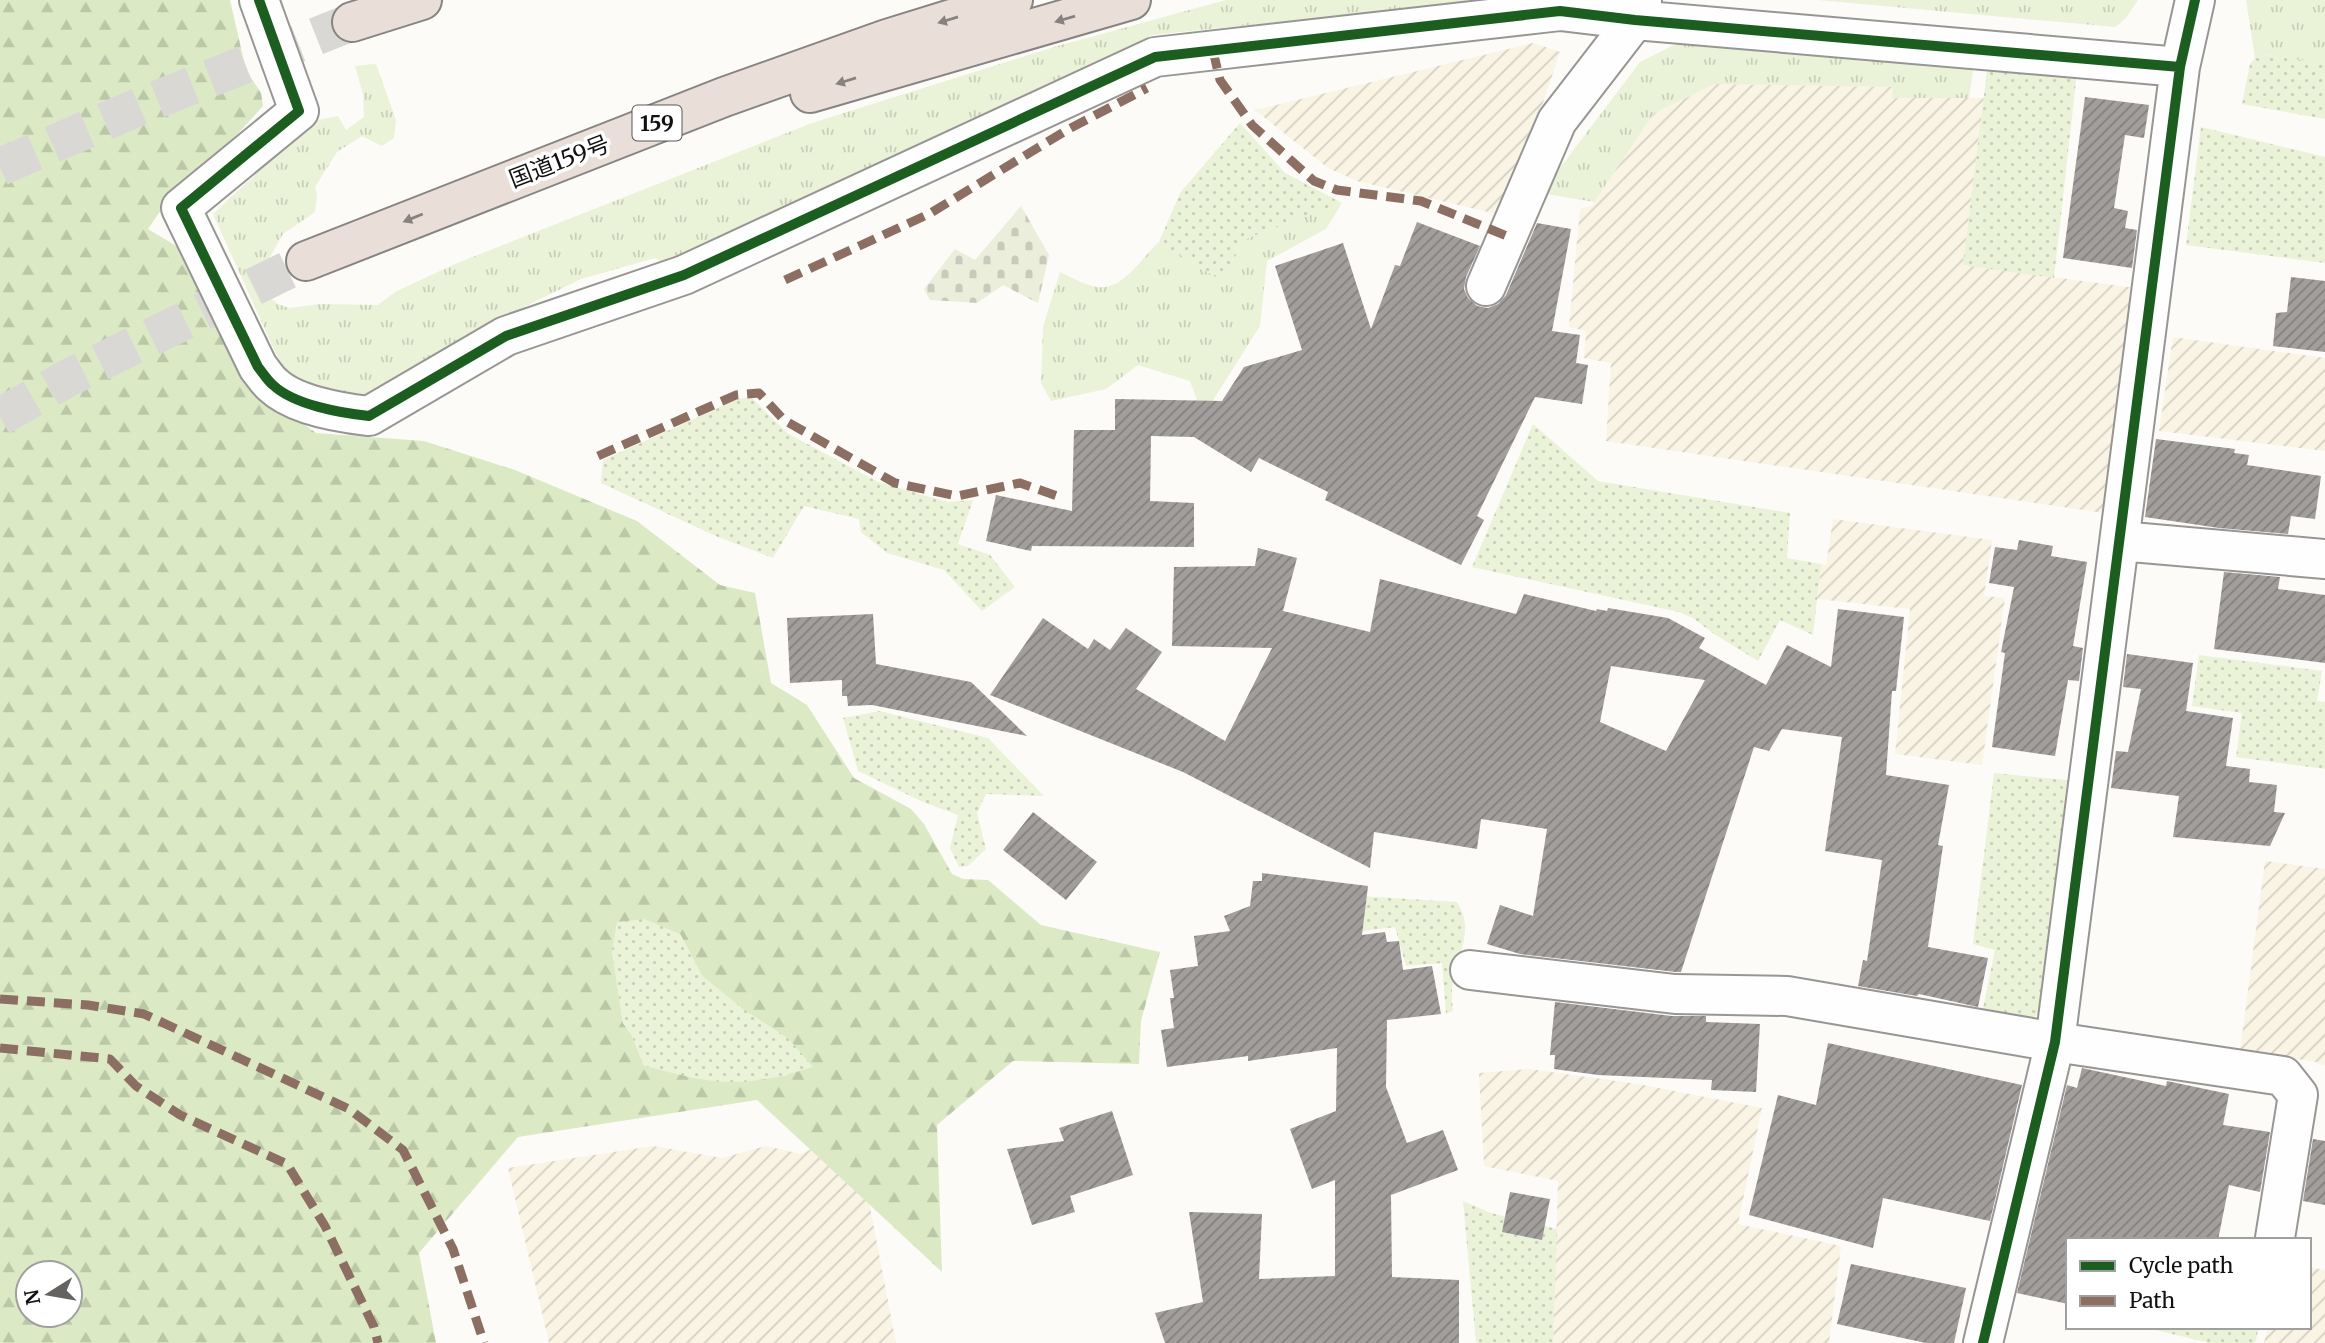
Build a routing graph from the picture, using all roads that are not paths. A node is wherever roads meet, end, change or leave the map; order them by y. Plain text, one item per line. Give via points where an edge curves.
1 (259, 0) edge
2 (422, 0) edge
3 (1013, 0) edge
4 (1130, 0) edge
5 (2195, 0) edge
6 (1639, 10) edge
7 (352, 22) tunnel mouth
8 (2179, 67) junction
9 (458, 201) junction
10 (306, 261) tunnel mouth
11 (1486, 286) dead end
12 (2120, 541) junction
13 (2325, 559) edge
14 (1469, 970) dead end
15 (2055, 1042) junction
16 (2275, 1238) dead end
17 (1983, 1343) edge

1 - 6 street via 299,111 181,208 258,367 273,386 292,399 369,416 506,336 684,275 1155,57 1560,11
2 - 7 highway
3 -> 9 highway, 国道159号 / 159 via 724,97
4 -> 9 highway, 159 via 888,68
5 - 8 street
6 - 8 street
6 - 11 street via 1557,121
8 - 12 street
9 -> 10 highway, 国道159号 / 159
12 - 13 street
12 - 15 street
14 - 15 street via 1675,994 1787,996
15 - 16 street via 2283,1076 2298,1095
15 - 17 street

